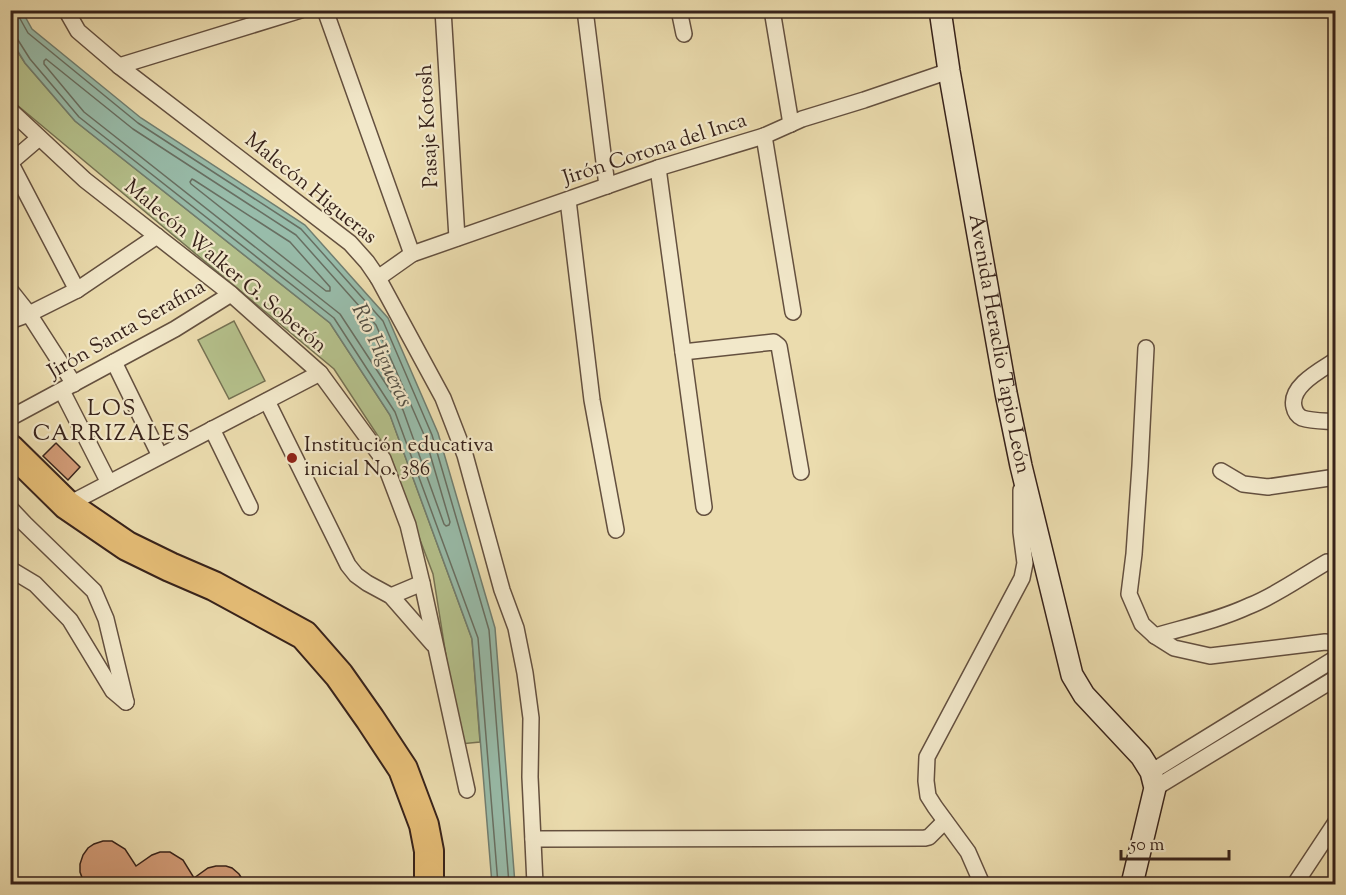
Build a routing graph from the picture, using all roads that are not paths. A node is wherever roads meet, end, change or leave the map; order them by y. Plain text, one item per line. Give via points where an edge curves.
1 (66, 10) edge
2 (301, 10) edge
3 (325, 10) edge
4 (443, 10) edge
5 (585, 10) edge
6 (679, 10) edge
7 (772, 10) edge
8 (940, 10) edge
9 (684, 34) dead end
10 (119, 66) junction
11 (949, 71) junction
12 (10, 110) edge
13 (791, 124) junction
14 (764, 136) junction
15 (39, 138) junction
16 (11, 162) edge
17 (658, 168) junction
18 (607, 186) junction
19 (568, 200) junction
20 (158, 236) junction
21 (457, 238) junction
22 (412, 254) junction
23 (378, 278) junction
24 (10, 290) edge
25 (78, 290) junction
26 (231, 294) junction
27 (793, 312) dead end
28 (28, 314) junction
29 (10, 321) edge
30 (1146, 348) dead end
31 (683, 352) junction
32 (1335, 360) edge
33 (114, 362) junction
34 (320, 373) junction
35 (68, 388) junction
36 (267, 400) junction
37 (10, 418) edge
38 (1335, 422) edge
39 (212, 429) junction
40 (10, 449) edge
41 (160, 456) junction
42 (1021, 466) junction
43 (1221, 471) dead end
44 (801, 472) dead end
45 (1335, 477) edge
46 (110, 483) junction
47 (67, 505) junction
48 (250, 507) dead end
49 (704, 507) dead end
50 (10, 508) edge
51 (616, 530) dead end
52 (1327, 562) dead end
53 (10, 569) edge
54 (422, 583) junction
55 (392, 596) junction
56 (1155, 636) junction
57 (1335, 643) edge
58 (435, 646) junction
59 (1335, 658) edge
60 (1335, 678) edge
61 (1153, 780) junction
62 (467, 790) dead end
63 (945, 821) junction
64 (1335, 822) edge
65 (533, 839) junction
66 (429, 885) edge
67 (535, 885) edge
68 (982, 885) edge
69 (1132, 885) edge
70 (1295, 885) edge

1 - 10 street, Malecón Higueras via 78,31
2 - 10 street
3 - 22 street
4 - 21 street, Pasaje Kotosh
5 - 18 street
6 - 9 street
7 - 13 street
8 - 11 street, Avenida Heraclio Tapio León
10 - 23 street, Malecón Higueras via 350,243
11 - 13 street, Jirón Corona del Inca
11 - 42 street, Avenida Heraclio Tapio León
12 - 15 street, Malecón Walker G. Soberón
13 - 14 street, Jirón Corona del Inca
14 - 17 street, Jirón Corona del Inca
14 - 27 street
15 - 16 street
15 - 20 street, Malecón Walker G. Soberón via 85,180
16 - 25 street
17 - 18 street, Jirón Corona del Inca
17 - 31 street
18 - 19 street, Jirón Corona del Inca
19 - 21 street, Jirón Corona del Inca
19 - 51 street via 592,400
20 - 25 street
20 - 26 street, Malecón Walker G. Soberón
21 - 22 street, Jirón Corona del Inca
22 - 23 street, Jirón Corona del Inca
23 - 65 street, Malecón Higueras via 443,398 465,455 516,628 531,718
24 - 28 street
25 - 28 street
26 - 33 street, Jirón Santa Serafina
26 - 34 street, Malecón Walker G. Soberón
28 - 29 street
28 - 35 street
30 - 56 street via 1129,594 1142,624
31 - 44 street via 774,342 779,346
31 - 49 street
32 - 38 street via 1307,380 1295,393 1293,405 1300,418
33 - 35 street, Jirón Santa Serafina
33 - 41 street
34 - 36 street
34 - 54 street, Malecón Walker G. Soberón via 383,459 408,525
35 - 37 street, Jirón Santa Serafina
35 - 46 street
36 - 39 street
36 - 55 street via 348,565 367,583
39 - 41 street
39 - 48 street
40 - 47 highway
41 - 46 street
42 - 61 street, Avenida Heraclio Tapio León via 1072,675 1084,695 1141,756
42 - 63 street via 1025,563 1022,578 927,756 928,796
43 - 45 street via 1243,484 1268,487
46 - 47 street
47 - 66 highway via 127,546 214,586 304,635 339,675 403,770 424,825
50 - 53 street via 94,591 106,620 126,702 113,692 70,620 35,584
52 - 56 street via 1268,598 1212,620
54 - 55 street
54 - 58 street, Malecón Walker G. Soberón
55 - 58 street
56 - 57 street via 1174,648 1210,656
58 - 62 street, Malecón Walker G. Soberón
59 - 61 street
60 - 61 street
61 - 69 street
63 - 65 street via 925,838
63 - 68 street via 968,852
64 - 70 street
65 - 67 street, Malecón Higueras

